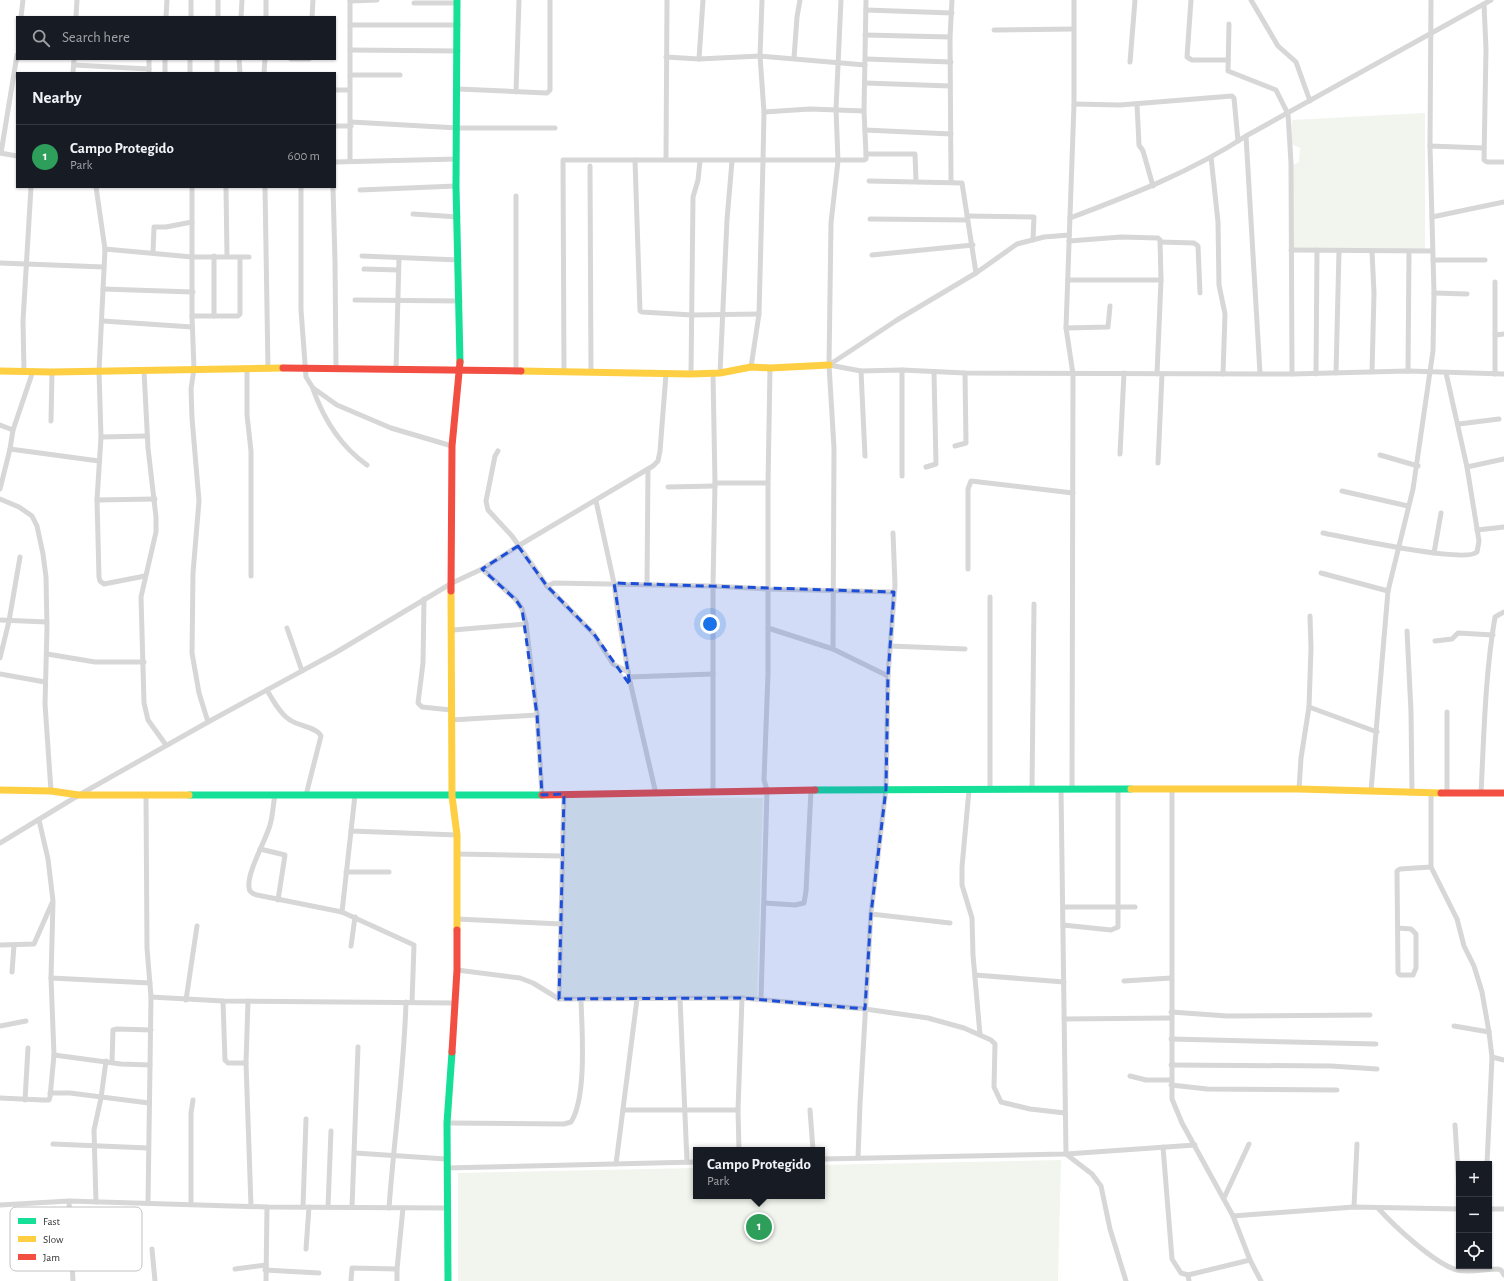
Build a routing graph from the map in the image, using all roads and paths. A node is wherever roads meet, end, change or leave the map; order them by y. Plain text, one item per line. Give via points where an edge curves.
1 (22, 0) edge
2 (77, 0) edge
3 (167, 0) edge
4 (191, 0) edge
5 (218, 0) edge
6 (242, 0) edge
7 (266, 0) edge
8 (313, 0) edge
9 (350, 0) edge
10 (377, 0) edge
11 (519, 0) edge
12 (550, 0) edge
13 (667, 0) edge
14 (703, 0) edge
15 (762, 0) edge
16 (800, 0) edge
17 (841, 0) edge
18 (866, 0) edge
19 (952, 0) edge
20 (1074, 0) edge
21 (1135, 0) edge
22 (1191, 0) edge
23 (1251, 0) edge
24 (1431, 0) edge
25 (1491, 0) edge
26 (457, 1) edge
27 (414, 3) dead end
28 (1484, 4) junction
29 (866, 10) junction
30 (952, 13) junction
31 (21, 16) edge
32 (76, 16) edge
33 (166, 16) edge
34 (191, 16) edge
35 (218, 16) edge
36 (241, 16) edge
37 (266, 16) edge
38 (312, 16) edge
39 (1230, 24) dead end
40 (350, 25) junction
41 (458, 25) junction
42 (1074, 29) junction
43 (994, 30) dead end
44 (1431, 33) junction
45 (866, 35) junction
46 (950, 37) junction
47 (350, 50) junction
48 (458, 51) junction
49 (760, 56) junction
50 (666, 57) junction
51 (794, 58) junction
52 (699, 59) junction
53 (866, 59) junction
54 (16, 60) edge
55 (149, 60) edge
56 (165, 60) edge
57 (190, 60) edge
58 (217, 60) edge
59 (240, 60) edge
60 (265, 60) edge
61 (1228, 60) junction
62 (74, 62) edge
63 (951, 62) junction
64 (1130, 62) dead end
65 (838, 64) junction
66 (865, 65) junction
67 (149, 71) edge
68 (73, 72) edge
69 (165, 72) edge
70 (190, 72) edge
71 (217, 72) edge
72 (240, 72) edge
73 (264, 72) edge
74 (350, 75) junction
75 (400, 75) dead end
76 (865, 83) junction
77 (950, 86) junction
78 (458, 89) junction
79 (336, 90) edge
80 (349, 90) junction
81 (516, 92) junction
82 (1310, 102) junction
83 (1074, 104) junction
84 (1137, 104) junction
85 (836, 109) junction
86 (864, 111) junction
87 (764, 112) junction
88 (1288, 114) junction
89 (351, 124) junction
90 (336, 126) edge
91 (458, 128) junction
92 (555, 128) dead end
93 (865, 130) junction
94 (951, 134) junction
95 (1246, 136) junction
96 (1238, 141) junction
97 (1430, 146) junction
98 (1484, 148) junction
99 (1, 153) edge
100 (866, 154) junction
101 (16, 156) edge
102 (1211, 157) junction
103 (457, 159) junction
104 (635, 160) junction
105 (666, 160) junction
106 (350, 161) junction
107 (700, 161) junction
108 (732, 161) junction
109 (763, 161) junction
110 (838, 161) junction
111 (336, 162) edge
112 (1504, 162) edge
113 (590, 166) dead end
114 (869, 181) dead end
115 (916, 181) junction
116 (951, 181) junction
117 (456, 186) junction
118 (1153, 186) junction
119 (31, 188) edge
120 (96, 188) edge
121 (192, 188) edge
122 (226, 188) edge
123 (265, 188) edge
124 (301, 188) edge
125 (333, 188) edge
126 (360, 190) dead end
127 (516, 196) dead end
128 (1504, 202) edge
129 (413, 214) dead end
130 (458, 217) junction
131 (1432, 217) junction
132 (967, 218) junction
133 (1070, 218) junction
134 (870, 219) dead end
135 (192, 222) junction
136 (1069, 235) junction
137 (1033, 240) junction
138 (1069, 241) junction
139 (1160, 242) junction
140 (973, 245) junction
141 (105, 249) junction
142 (1291, 250) junction
143 (1317, 250) junction
144 (1339, 250) junction
145 (1372, 251) junction
146 (1432, 251) junction
147 (1409, 252) junction
148 (153, 253) junction
149 (872, 255) dead end
150 (214, 256) junction
151 (227, 256) junction
152 (362, 256) dead end
153 (192, 257) junction
154 (240, 257) junction
155 (249, 257) dead end
156 (398, 258) junction
157 (459, 260) junction
158 (1433, 260) junction
159 (1486, 260) dead end
160 (0, 263) edge
161 (28, 265) junction
162 (104, 267) junction
163 (364, 270) dead end
164 (398, 270) junction
165 (976, 273) junction
166 (1068, 280) junction
167 (1161, 280) junction
168 (1495, 282) dead end
169 (103, 289) junction
170 (193, 292) junction
171 (1200, 293) dead end
172 (1434, 293) junction
173 (1467, 294) dead end
174 (355, 300) dead end
175 (398, 301) junction
176 (460, 301) junction
177 (1110, 306) dead end
178 (759, 314) junction
179 (692, 315) junction
180 (192, 316) junction
181 (214, 316) junction
182 (723, 316) junction
183 (103, 321) junction
184 (192, 327) junction
185 (1066, 328) junction
186 (1504, 334) edge
187 (1495, 335) junction
188 (829, 365) junction
189 (751, 366) junction
190 (304, 368) junction
191 (336, 368) junction
192 (770, 368) junction
193 (194, 369) junction
194 (247, 369) junction
195 (268, 369) junction
196 (396, 370) junction
197 (902, 370) junction
198 (0, 371) edge
199 (24, 371) junction
200 (33, 371) junction
201 (99, 371) junction
202 (144, 371) junction
203 (460, 371) junction
204 (861, 371) junction
205 (1408, 371) junction
206 (52, 372) junction
207 (516, 372) junction
208 (564, 372) junction
209 (590, 372) junction
210 (934, 372) junction
211 (1372, 372) junction
212 (965, 373) junction
213 (1124, 373) junction
214 (1336, 373) junction
215 (1431, 373) junction
216 (1446, 373) junction
217 (666, 374) junction
218 (691, 374) junction
219 (716, 374) junction
220 (1073, 374) junction
221 (1160, 374) junction
222 (1223, 374) junction
223 (1260, 374) junction
224 (1292, 374) junction
225 (1316, 374) junction
226 (1496, 374) junction
227 (1504, 374) edge
228 (313, 388) junction
229 (1499, 419) dead end
230 (51, 421) dead end
231 (1459, 424) junction
232 (0, 425) edge
233 (14, 430) junction
234 (147, 436) junction
235 (101, 437) junction
236 (452, 446) junction
237 (955, 446) dead end
238 (10, 449) junction
239 (498, 451) dead end
240 (1120, 454) dead end
241 (1380, 455) dead end
242 (865, 456) dead end
243 (1504, 459) edge
244 (99, 461) junction
245 (1158, 463) dead end
246 (367, 465) dead end
247 (1418, 466) junction
248 (926, 467) dead end
249 (1467, 467) junction
250 (648, 470) junction
251 (902, 476) dead end
252 (1, 481) edge
253 (768, 483) junction
254 (715, 484) junction
255 (668, 487) dead end
256 (0, 489) edge
257 (1342, 491) dead end
258 (1073, 493) junction
259 (0, 499) edge
260 (155, 499) junction
261 (97, 500) junction
262 (596, 501) junction
263 (1408, 506) junction
264 (1441, 513) dead end
265 (1504, 527) edge
266 (1476, 530) junction
267 (893, 533) dead end
268 (1323, 533) dead end
269 (518, 546) junction
270 (1398, 548) junction
271 (1434, 553) junction
272 (20, 556) dead end
273 (482, 569) junction
274 (968, 569) dead end
275 (1321, 573) dead end
276 (146, 576) junction
277 (251, 576) dead end
278 (452, 583) junction
279 (614, 583) junction
280 (647, 584) junction
281 (547, 586) junction
282 (713, 586) junction
283 (768, 589) junction
284 (833, 591) junction
285 (1388, 591) junction
286 (894, 592) junction
287 (990, 597) dead end
288 (424, 599) junction
289 (1034, 604) dead end
290 (1504, 612) edge
291 (1310, 616) dead end
292 (0, 620) edge
293 (9, 620) junction
294 (47, 622) junction
295 (526, 624) junction
296 (287, 628) dead end
297 (768, 628) junction
298 (453, 630) junction
299 (1407, 631) dead end
300 (1493, 635) junction
301 (1435, 641) dead end
302 (890, 646) junction
303 (833, 649) junction
304 (965, 649) dead end
305 (47, 654) junction
306 (0, 658) edge
307 (144, 662) junction
308 (302, 671) junction
309 (0, 674) edge
310 (628, 674) junction
311 (713, 674) junction
312 (888, 676) junction
313 (44, 682) junction
314 (267, 690) junction
315 (1309, 707) junction
316 (451, 710) junction
317 (1448, 712) dead end
318 (537, 716) junction
319 (451, 720) junction
320 (208, 722) junction
321 (1377, 732) junction
322 (166, 746) junction
323 (886, 789) junction
324 (1032, 789) junction
325 (1061, 789) junction
326 (1072, 789) junction
327 (1118, 789) junction
328 (1299, 789) junction
329 (0, 790) edge
330 (766, 790) junction
331 (811, 790) junction
332 (969, 790) junction
333 (990, 790) junction
334 (1172, 790) junction
335 (51, 791) junction
336 (1371, 791) junction
337 (713, 792) junction
338 (1412, 793) junction
339 (1431, 793) junction
340 (1447, 793) junction
341 (1481, 793) junction
342 (1504, 793) edge
343 (564, 794) junction
344 (656, 794) junction
345 (79, 795) junction
346 (146, 795) junction
347 (275, 795) junction
348 (306, 795) junction
349 (355, 795) junction
350 (542, 795) junction
351 (452, 796) junction
352 (38, 820) junction
353 (351, 831) junction
354 (457, 835) junction
355 (0, 843) edge
356 (260, 849) junction
357 (457, 854) junction
358 (562, 856) junction
359 (1431, 867) junction
360 (346, 872) junction
361 (389, 872) dead end
362 (278, 900) junction
363 (53, 901) junction
364 (765, 903) junction
365 (1063, 907) junction
366 (1119, 907) junction
367 (1135, 908) dead end
368 (342, 912) junction
369 (870, 914) junction
370 (355, 917) junction
371 (457, 919) junction
372 (950, 923) dead end
373 (561, 924) junction
374 (1063, 925) junction
375 (197, 926) dead end
376 (1398, 928) junction
377 (1, 945) edge
378 (14, 945) junction
379 (351, 946) dead end
380 (457, 970) junction
381 (12, 972) dead end
382 (974, 975) junction
383 (51, 978) junction
384 (1171, 978) junction
385 (1124, 980) dead end
386 (1064, 982) junction
387 (150, 983) junction
388 (151, 997) junction
389 (680, 998) junction
390 (742, 998) junction
391 (559, 999) junction
392 (637, 999) junction
393 (761, 999) junction
394 (186, 1000) junction
395 (581, 1000) junction
396 (224, 1001) junction
397 (248, 1001) junction
398 (406, 1002) junction
399 (412, 1002) junction
400 (455, 1003) junction
401 (865, 1009) junction
402 (1171, 1012) junction
403 (1370, 1015) dead end
404 (1171, 1018) junction
405 (1064, 1019) junction
406 (26, 1021) dead end
407 (0, 1026) edge
408 (1454, 1026) dead end
409 (151, 1030) junction
410 (1488, 1032) junction
411 (980, 1035) junction
412 (1171, 1039) junction
413 (1376, 1044) dead end
414 (358, 1047) dead end
415 (28, 1048) dead end
416 (54, 1055) junction
417 (1492, 1057) junction
418 (1504, 1060) edge
419 (106, 1061) junction
420 (112, 1062) junction
421 (246, 1063) junction
422 (150, 1065) junction
423 (1171, 1065) junction
424 (1377, 1069) dead end
425 (1130, 1076) dead end
426 (1171, 1083) junction
427 (1337, 1090) dead end
428 (50, 1093) junction
429 (0, 1098) edge
430 (101, 1098) junction
431 (25, 1100) junction
432 (193, 1100) dead end
433 (149, 1104) junction
434 (623, 1110) junction
435 (684, 1110) junction
436 (738, 1110) junction
437 (810, 1110) dead end
438 (1065, 1113) junction
439 (306, 1119) dead end
440 (447, 1124) junction
441 (1455, 1125) dead end
442 (331, 1130) dead end
443 (54, 1144) dead end
444 (1249, 1144) dead end
445 (1357, 1144) dead end
446 (95, 1146) junction
447 (1195, 1146) junction
448 (739, 1147) edge
449 (813, 1147) edge
450 (148, 1148) junction
451 (1163, 1148) junction
452 (355, 1154) junction
453 (1066, 1154) junction
454 (392, 1157) junction
455 (858, 1158) junction
456 (446, 1159) junction
457 (825, 1159) edge
458 (1457, 1161) edge
459 (1488, 1161) edge
460 (686, 1162) junction
461 (693, 1162) edge
462 (616, 1164) junction
463 (446, 1168) junction
464 (1224, 1198) junction
465 (69, 1201) junction
466 (96, 1202) junction
467 (148, 1203) junction
468 (191, 1204) junction
469 (0, 1205) edge
470 (251, 1206) junction
471 (69, 1207) edge
472 (267, 1207) junction
473 (306, 1207) junction
474 (328, 1207) junction
475 (352, 1207) junction
476 (1354, 1207) junction
477 (388, 1208) junction
478 (403, 1208) junction
479 (447, 1208) junction
480 (1378, 1208) junction
481 (1456, 1208) edge
482 (1492, 1209) edge
483 (1504, 1209) edge
484 (1233, 1216) junction
485 (152, 1248) dead end
486 (306, 1249) dead end
487 (1250, 1260) junction
488 (266, 1268) junction
489 (235, 1269) dead end
490 (397, 1269) junction
491 (72, 1271) edge
492 (319, 1273) dead end
493 (1188, 1275) junction
494 (1504, 1275) edge
495 (73, 1281) edge
496 (155, 1281) edge
497 (266, 1281) edge
498 (351, 1281) edge
499 (397, 1281) edge
500 (448, 1281) edge
501 (1126, 1281) edge
502 (1189, 1281) edge
503 (1261, 1281) edge

1 - 31 street
2 - 32 street
3 - 33 street
4 - 34 street
5 - 35 street
6 - 36 street
7 - 37 street
8 - 38 street
9 - 10 street
9 - 40 street
11 - 81 street
12 - 81 street via 550,90 543,94
13 - 50 street
14 - 52 street
15 - 49 street
16 - 51 street
17 - 65 street
18 - 29 street
19 - 30 street
20 - 42 street
21 - 64 street
22 - 61 street via 1187,57 1192,60
23 - 82 street via 1278,46 1296,62
24 - 44 street
25 - 28 street
26 - 27 street
26 - 41 street
28 - 44 street
28 - 98 street
29 - 30 street
29 - 45 street
30 - 46 street
39 - 61 street
40 - 41 street
40 - 47 street
41 - 48 street
42 - 43 street
42 - 83 street
44 - 82 street
44 - 97 street
45 - 46 street
45 - 53 street
46 - 63 street
47 - 48 street
47 - 74 street
48 - 78 street
49 - 51 street
49 - 52 street
49 - 87 street
50 - 52 street
50 - 105 street
51 - 65 street
53 - 63 street
53 - 66 street
54 - 99 street
55 - 67 street
56 - 69 street
57 - 70 street
58 - 71 street
59 - 72 street
60 - 73 street
61 - 88 street via 1230,73 1277,91
62 - 67 street
62 - 68 street
63 - 77 street
65 - 66 street
65 - 85 street
66 - 76 street
74 - 75 street
74 - 80 street
76 - 77 street
76 - 86 street
77 - 94 street
78 - 81 street
78 - 91 street
79 - 80 street
80 - 89 street
82 - 88 street
83 - 84 street
83 - 133 street
84 - 96 street via 1232,96
84 - 118 street via 1139,145 1143,150
85 - 86 street
85 - 87 street
85 - 110 street
86 - 93 street
87 - 109 street
88 - 95 street
88 - 142 street
89 - 90 street
89 - 91 street
89 - 106 street
91 - 92 street
91 - 103 street
93 - 94 street
93 - 100 street
94 - 116 street
95 - 96 street
95 - 223 street
96 - 102 street
97 - 98 street
97 - 131 street
98 - 112 street via 1485,162
99 - 101 street
100 - 110 street via 864,160
100 - 115 street via 915,154
102 - 118 street
102 - 222 street via 1218,222 1220,285 1225,314
103 - 106 street
103 - 117 street
104 - 105 street
104 - 179 street via 640,311
104 - 208 street via 563,160
105 - 107 street
106 - 111 street
107 - 108 street
107 - 179 street via 693,197
108 - 109 street
108 - 182 street
109 - 110 street
109 - 178 street
110 - 188 street via 831,223
113 - 209 street
114 - 115 street
115 - 116 street
116 - 132 street via 962,183
117 - 126 street
117 - 130 street
118 - 133 street
119 - 161 street
120 - 141 street
121 - 135 street
122 - 151 street
123 - 195 street
124 - 190 street via 301,310
125 - 191 street
127 - 207 street
128 - 131 street
129 - 130 street
130 - 157 street
131 - 146 street
132 - 134 street
132 - 137 street via 1034,217
132 - 140 street
133 - 136 street
135 - 148 street via 154,227
135 - 153 street
136 - 137 street
136 - 138 street
137 - 165 street via 1017,244
138 - 139 street via 1137,237 1158,238
138 - 166 street
139 - 167 street
139 - 171 street via 1194,243 1198,246
140 - 149 street
140 - 165 street
141 - 148 street
141 - 162 street
142 - 143 street
142 - 224 street
143 - 144 street
143 - 225 street
144 - 145 street
144 - 214 street
145 - 147 street
145 - 211 street
146 - 147 street
146 - 158 street
147 - 205 street
148 - 153 street
150 - 151 street
150 - 153 street
150 - 181 street
151 - 154 street
152 - 156 street
153 - 170 street
154 - 155 street
154 - 181 street via 240,314
156 - 157 street
156 - 164 street
157 - 176 street
158 - 159 street
158 - 172 street
160 - 161 street
161 - 162 street
161 - 199 street via 23,321
162 - 169 street
163 - 164 street
164 - 175 street
165 - 188 street via 897,320
166 - 167 street
166 - 185 street
167 - 221 street
168 - 187 street
169 - 170 street
169 - 183 street
170 - 180 street
172 - 173 street
172 - 215 street
174 - 175 street
175 - 176 street
175 - 196 street
176 - 203 street
177 - 185 street via 1108,327
178 - 182 street
178 - 189 street
179 - 182 street
179 - 218 street
180 - 181 street
180 - 184 street
182 - 219 street
183 - 184 street
183 - 201 street
184 - 193 street
185 - 220 street
186 - 187 street
187 - 226 street
188 - 192 street
188 - 204 street
188 - 284 street via 834,448
189 - 192 street
189 - 219 street
190 - 191 street
190 - 195 street
190 - 228 street
191 - 196 street
192 - 253 street
193 - 194 street
193 - 202 street
193 - 320 street via 191,389 192,418 199,501 193,573 192,653
194 - 195 street
194 - 277 street via 246,415 251,451
196 - 203 street
197 - 204 street
197 - 210 street
197 - 251 street
198 - 199 street
199 - 200 street
200 - 206 street
200 - 233 street
201 - 202 street
201 - 206 street
201 - 235 street
202 - 234 street
203 - 207 street
203 - 236 street
204 - 242 street
205 - 211 street
205 - 215 street
206 - 230 street
207 - 208 street
208 - 209 street
209 - 217 street
210 - 212 street
210 - 248 street via 936,464
211 - 214 street
212 - 220 street
212 - 237 street via 966,443
213 - 220 street
213 - 221 street
213 - 240 street
214 - 225 street
215 - 216 street
215 - 247 street
216 - 226 street
216 - 231 street
217 - 218 street
217 - 250 street via 660,451 658,461
218 - 219 street
219 - 254 street
220 - 258 street
221 - 222 street
221 - 245 street
222 - 223 street
223 - 224 street
224 - 225 street
226 - 227 street
228 - 236 street via 337,405 391,428
228 - 246 street via 320,410 335,433 349,451
229 - 231 street
231 - 249 street
232 - 233 street
233 - 238 street
234 - 235 street
234 - 260 street
235 - 244 street
236 - 278 street
238 - 244 street
238 - 252 street
239 - 269 street via 486,507
241 - 247 street
243 - 249 street
244 - 261 street
247 - 263 street
249 - 266 street
250 - 262 street
250 - 280 street
252 - 256 street
253 - 254 street
253 - 283 street
254 - 255 street
254 - 282 street
257 - 263 street
258 - 274 street via 971,481 968,489
258 - 326 street
259 - 294 street via 26,511 37,526 46,577
260 - 261 street
260 - 276 street via 156,532
261 - 276 street via 100,581 104,584
262 - 269 street
262 - 279 street
263 - 270 street
264 - 271 street
265 - 266 street
266 - 271 street via 1478,549 1475,554 1468,556
267 - 286 street
268 - 270 street
269 - 273 street
269 - 281 street
270 - 271 street
270 - 285 street
272 - 293 street
273 - 278 street
273 - 295 street via 516,600
275 - 285 street
276 - 307 street via 141,597
278 - 288 street
278 - 298 street
279 - 280 street
279 - 281 street via 554,583
279 - 310 street
280 - 282 street
281 - 310 street via 590,630 613,664
282 - 283 street
282 - 311 street
283 - 284 street
283 - 297 street
284 - 286 street
284 - 303 street
285 - 321 street
286 - 302 street
287 - 333 street
288 - 308 street
288 - 316 street via 423,664 418,702 422,707
289 - 324 street
290 - 300 street via 1496,617
291 - 315 street
292 - 293 street
293 - 294 street
293 - 306 street
294 - 305 street
295 - 298 street
295 - 318 street
296 - 308 street
297 - 303 street
297 - 330 street via 764,780
298 - 316 street
299 - 338 street
300 - 301 street via 1458,633 1452,639
300 - 341 street
302 - 304 street
302 - 312 street
303 - 312 street
305 - 307 street via 95,662
305 - 313 street
307 - 322 street via 146,713
308 - 314 street
309 - 313 street
310 - 311 street
310 - 344 street
311 - 337 street
312 - 323 street
313 - 335 street
314 - 320 street
314 - 348 street via 291,721 317,731 321,736
315 - 321 street
315 - 328 street
316 - 319 street
317 - 340 street
318 - 319 street
318 - 350 street
319 - 351 street
320 - 322 street
321 - 336 street
322 - 345 street
323 - 331 street
323 - 332 street
323 - 369 street
324 - 325 street
324 - 333 street
325 - 326 street
325 - 365 street
326 - 327 street
327 - 334 street
327 - 366 street
328 - 334 street
328 - 336 street
329 - 335 street
330 - 331 street
330 - 337 street
330 - 364 street
331 - 364 street via 804,903
332 - 333 street
332 - 382 street via 962,879 972,918
334 - 384 street
335 - 345 street
336 - 338 street
337 - 344 street
338 - 339 street
339 - 340 street
339 - 359 street
340 - 341 street
341 - 342 street
343 - 344 street
343 - 350 street
343 - 358 street
345 - 346 street
345 - 352 street
346 - 347 street
346 - 387 street via 147,948
347 - 348 street
347 - 356 street via 270,826
348 - 349 street
349 - 351 street
349 - 353 street
350 - 351 street
351 - 354 street
352 - 355 street
352 - 363 street via 48,859
353 - 354 street
353 - 360 street
354 - 357 street
356 - 362 street via 285,855
356 - 362 street via 250,882 250,891
357 - 358 street
357 - 371 street
358 - 373 street
359 - 376 street via 1397,871
359 - 410 street via 1457,919 1464,946 1474,966 1482,992
360 - 361 street
360 - 368 street
362 - 368 street
363 - 378 street via 36,942
363 - 383 street
364 - 393 street
365 - 366 street
365 - 374 street
366 - 367 street
366 - 374 street via 1118,927 1114,930
368 - 370 street
369 - 372 street
369 - 401 street
370 - 379 street
370 - 399 street via 414,945
371 - 373 street
371 - 380 street
373 - 391 street
374 - 386 street
375 - 394 street
376 - 376 street via 1398,973 1413,975 1416,968 1416,934 1411,929
377 - 378 street
378 - 381 street
380 - 391 street via 520,978
380 - 400 street
382 - 386 street
382 - 411 street
383 - 387 street
383 - 416 street
384 - 385 street
384 - 402 street
386 - 405 street
387 - 388 street
388 - 394 street
388 - 409 street
389 - 390 street
389 - 392 street
389 - 435 street
390 - 393 street
390 - 436 street
391 - 395 street
392 - 395 street
392 - 434 street
393 - 401 street
394 - 396 street
395 - 440 street via 580,1085 578,1106 571,1122
396 - 397 street
396 - 421 street via 225,1060 232,1064
397 - 398 street
397 - 421 street
398 - 399 street
398 - 454 street via 404,1053
399 - 400 street
400 - 440 street
401 - 411 street via 928,1018
401 - 455 street
402 - 403 street via 1227,1016
402 - 404 street
404 - 405 street
404 - 412 street
405 - 438 street
406 - 407 street
408 - 410 street
409 - 420 street via 113,1030
409 - 422 street
410 - 417 street
411 - 438 street via 995,1044 994,1087 1001,1102
412 - 413 street
412 - 423 street
414 - 452 street
415 - 431 street
416 - 419 street
416 - 428 street
417 - 418 street
417 - 459 street
419 - 420 street
419 - 430 street
420 - 422 street
421 - 470 street
422 - 433 street
423 - 424 street via 1331,1066
423 - 426 street
425 - 426 street
426 - 427 street via 1207,1089
426 - 447 street via 1174,1106
428 - 430 street
428 - 431 street via 49,1100
429 - 431 street
430 - 433 street
430 - 446 street via 95,1120
432 - 468 street
433 - 450 street
434 - 435 street
434 - 462 street
435 - 436 street
435 - 460 street
436 - 448 street
437 - 449 street
438 - 453 street
439 - 473 street
440 - 456 street
441 - 458 street
442 - 474 street
443 - 446 street
444 - 464 street
445 - 476 street
446 - 450 street
446 - 466 street
447 - 451 street
447 - 464 street
450 - 467 street
451 - 453 street
451 - 493 street via 1172,1259 1181,1273
452 - 454 street
452 - 475 street
453 - 455 street
453 - 501 street via 1092,1174 1101,1186 1110,1229
454 - 456 street
454 - 477 street
455 - 457 street
456 - 463 street
460 - 461 street
460 - 462 street
462 - 463 street
463 - 479 street
464 - 484 street
465 - 466 street
465 - 469 street
465 - 471 street
466 - 467 street
467 - 468 street
468 - 470 street
470 - 472 street
472 - 473 street
472 - 488 street
473 - 474 street
473 - 486 street
474 - 475 street
475 - 477 street
476 - 480 street
476 - 484 street
477 - 478 street
478 - 479 street
478 - 490 street
479 - 500 street
480 - 481 street
480 - 494 street via 1416,1244 1445,1265 1459,1270 1501,1270
482 - 483 street
484 - 487 street
485 - 496 street
487 - 493 street
487 - 503 street
488 - 489 street
488 - 492 street
488 - 497 street
490 - 498 street via 352,1268
490 - 499 street
491 - 495 street
493 - 502 street

